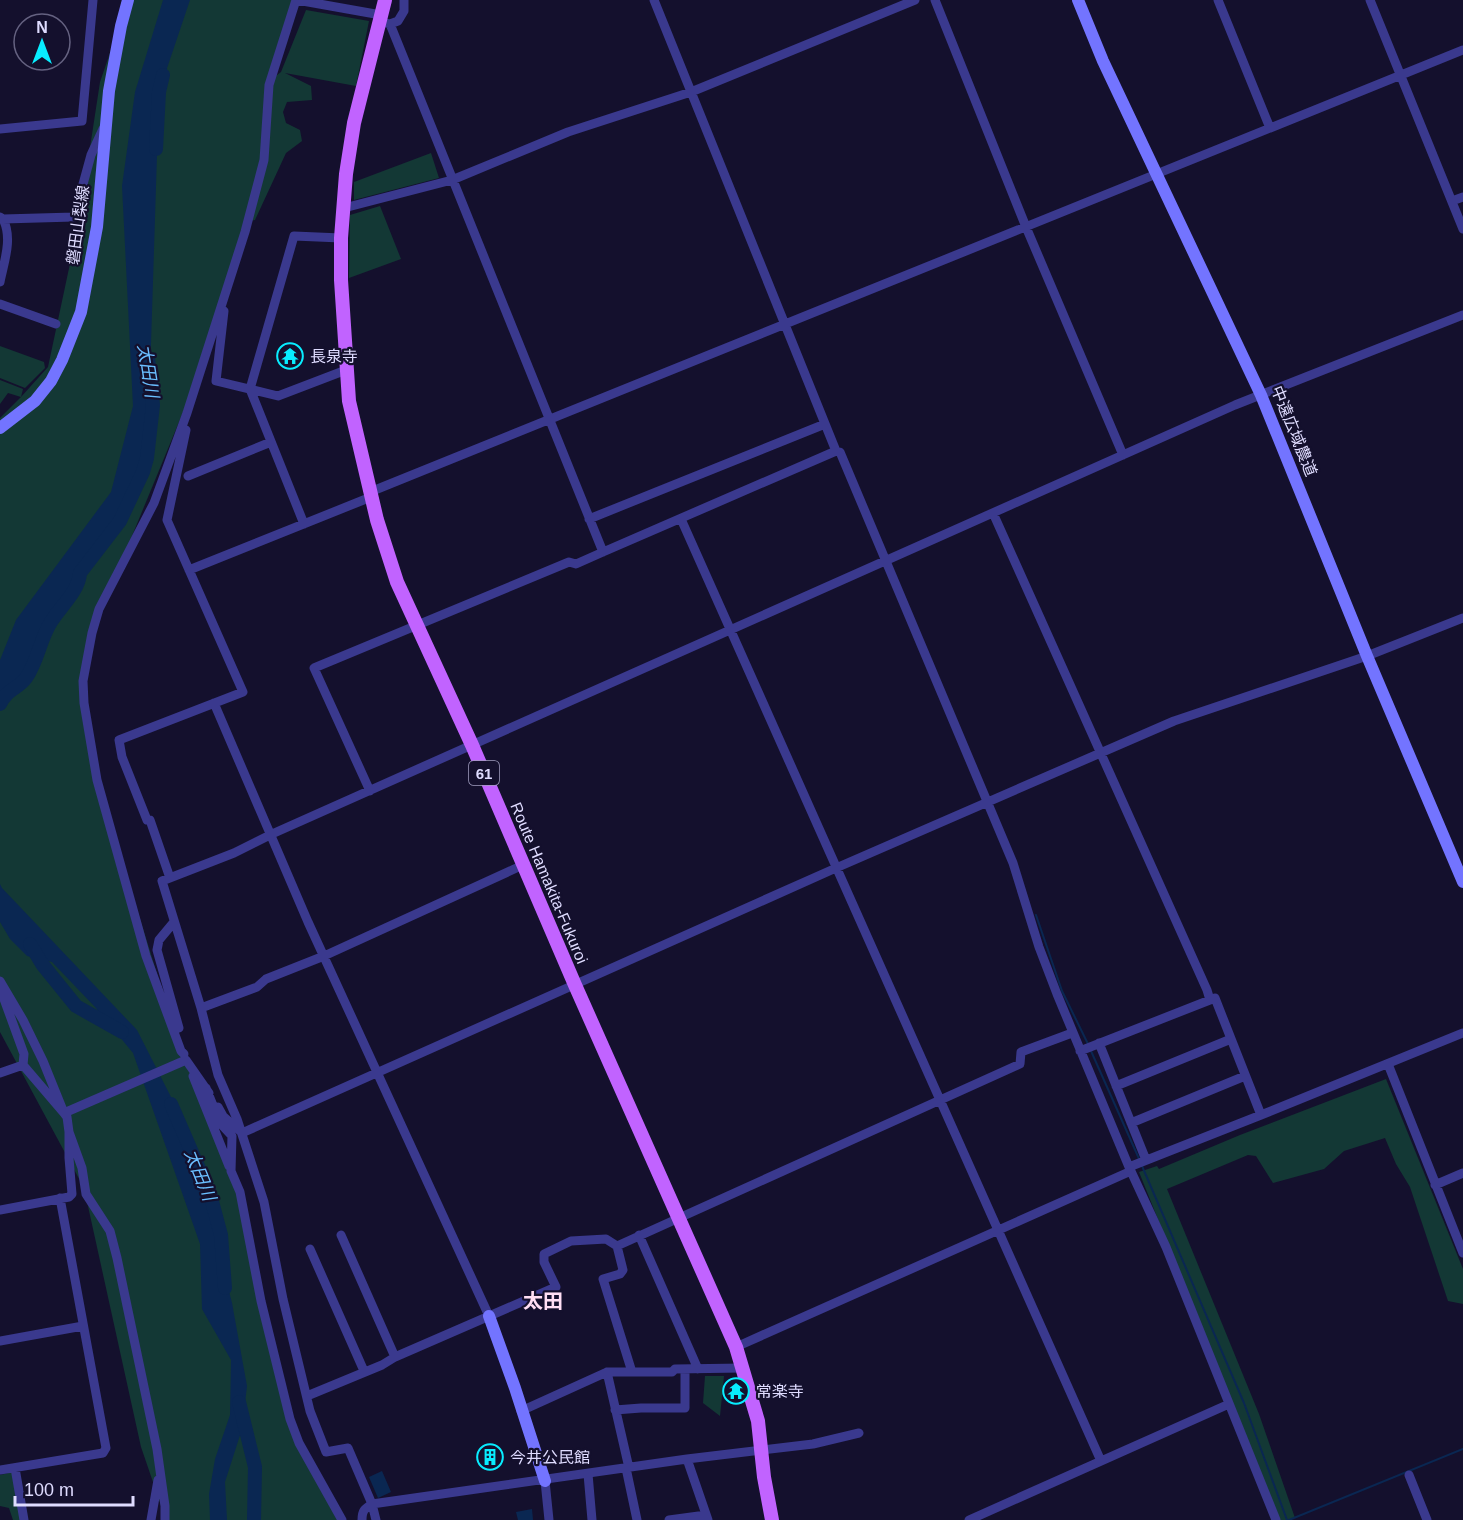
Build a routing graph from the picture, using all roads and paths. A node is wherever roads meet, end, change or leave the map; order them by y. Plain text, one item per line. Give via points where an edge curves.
1 (93, 0) edge
2 (128, 0) edge
3 (296, 0) edge
4 (385, 0) edge
5 (404, 0) edge
6 (654, 0) edge
7 (915, 0) edge
8 (935, 0) edge
9 (1078, 0) edge
10 (1218, 0) edge
11 (1370, 0) edge
12 (384, 20) junction
13 (1463, 50) edge
14 (1400, 75) junction
15 (691, 92) junction
16 (106, 118) junction
17 (1270, 128) junction
18 (0, 129) edge
19 (1157, 174) junction
20 (452, 180) junction
21 (1463, 196) edge
22 (1452, 201) junction
23 (344, 208) junction
24 (2, 218) edge
25 (1026, 227) junction
26 (1463, 229) edge
27 (341, 238) junction
28 (0, 282) edge
29 (226, 290) junction
30 (0, 304) edge
31 (1463, 315) edge
32 (786, 323) junction
33 (56, 324) dead end
34 (346, 370) junction
35 (250, 389) junction
36 (1262, 395) junction
37 (187, 413) junction
38 (549, 419) junction
39 (825, 424) junction
40 (0, 428) edge
41 (271, 442) junction
42 (836, 451) junction
43 (1123, 455) junction
44 (188, 476) dead end
45 (371, 495) junction
46 (993, 513) junction
47 (589, 519) junction
48 (681, 519) junction
49 (304, 524) junction
50 (603, 552) junction
51 (885, 561) junction
52 (189, 570) junction
53 (1463, 618) edge
54 (417, 625) junction
55 (731, 630) junction
56 (1367, 656) junction
57 (214, 703) junction
58 (472, 745) junction
59 (1100, 753) junction
60 (370, 791) junction
61 (988, 803) junction
62 (272, 834) junction
63 (523, 865) junction
64 (836, 868) junction
65 (170, 878) junction
66 (1463, 882) edge
67 (174, 922) junction
68 (324, 956) junction
69 (0, 981) edge
70 (575, 985) junction
71 (0, 987) edge
72 (1210, 1000) junction
73 (201, 1008) junction
74 (1072, 1033) junction
75 (1463, 1033) edge
76 (1231, 1039) junction
77 (1099, 1043) junction
78 (1080, 1051) junction
79 (185, 1060) junction
80 (1388, 1064) junction
81 (23, 1065) junction
82 (0, 1073) edge
83 (378, 1073) junction
84 (1245, 1076) junction
85 (1116, 1086) junction
86 (206, 1088) junction
87 (941, 1100) junction
88 (65, 1111) junction
89 (1261, 1115) junction
90 (1131, 1123) junction
91 (69, 1132) junction
92 (242, 1133) junction
93 (1146, 1160) junction
94 (1130, 1169) junction
95 (231, 1171) junction
96 (1463, 1173) edge
97 (1435, 1185) junction
98 (60, 1198) junction
99 (0, 1210) edge
100 (679, 1218) junction
101 (998, 1231) junction
102 (342, 1235) dead end
103 (639, 1235) junction
104 (617, 1246) junction
105 (310, 1249) dead end
106 (1463, 1253) edge
107 (489, 1316) junction
108 (83, 1326) junction
109 (0, 1341) edge
110 (736, 1347) junction
111 (395, 1357) junction
112 (743, 1368) junction
113 (685, 1369) junction
114 (698, 1369) junction
115 (364, 1371) junction
116 (607, 1371) junction
117 (632, 1372) junction
118 (307, 1396) junction
119 (1229, 1404) junction
120 (615, 1410) junction
121 (521, 1411) junction
122 (859, 1433) dead end
123 (761, 1450) junction
124 (687, 1459) junction
125 (1101, 1461) junction
126 (15, 1468) junction
127 (627, 1468) junction
128 (0, 1470) edge
129 (160, 1472) junction
130 (588, 1474) junction
131 (1409, 1475) dead end
132 (545, 1481) junction
133 (372, 1504) junction
134 (707, 1518) edge
135 (24, 1520) edge
136 (151, 1520) edge
137 (165, 1520) edge
138 (342, 1520) edge
139 (362, 1520) edge
140 (376, 1520) edge
141 (549, 1520) edge
142 (592, 1520) edge
143 (637, 1520) edge
144 (669, 1520) edge
145 (772, 1520) edge
146 (969, 1520) edge
147 (1276, 1520) edge
148 (1427, 1520) edge

1 - 18 street via 82,121
2 - 16 street, 磐田山梨線
3 - 12 street
3 - 29 street via 269,85 264,160
4 - 12 main road, Route Hamakita-Fukuroi / 61
5 - 12 street via 404,11 398,21
6 - 15 street
7 - 15 street
8 - 25 street
9 - 19 street, 中遠広域農道
10 - 17 street
11 - 14 street
12 - 20 street
12 - 23 main road, Route Hamakita-Fukuroi / 61 via 354,123
13 - 14 street
14 - 17 street
14 - 22 street
15 - 20 street via 568,132
15 - 32 street
16 - 24 street via 74,217
16 - 40 street, 磐田山梨線 via 97,227 72,339 51,381 35,401
17 - 19 street
19 - 25 street
19 - 36 street, 中遠広域農道
20 - 23 street
20 - 38 street
21 - 22 street
22 - 26 street
23 - 27 main road, Route Hamakita-Fukuroi / 61
24 - 28 street via 7,226 8,246
25 - 32 street
25 - 43 street
27 - 34 main road, Route Hamakita-Fukuroi / 61
27 - 35 street via 294,236
29 - 35 street via 216,381
29 - 37 street
30 - 33 street
31 - 36 street
32 - 38 street
32 - 39 street
34 - 35 street via 278,396
34 - 45 main road, Route Hamakita-Fukuroi / 61 via 349,401
35 - 41 street
36 - 43 street
36 - 56 street, 中遠広域農道
37 - 52 street via 167,520
37 - 79 street via 154,503 99,609 83,681 97,780 146,956
38 - 45 street
38 - 47 street
39 - 42 street
39 - 47 street
41 - 44 street
41 - 49 street
42 - 48 street
42 - 51 street via 840,452
43 - 46 street
45 - 49 street
45 - 54 main road, Route Hamakita-Fukuroi / 61 via 397,582
46 - 51 street
46 - 59 street
47 - 50 street
48 - 50 street
48 - 55 street
49 - 52 street
50 - 54 street via 576,564 569,562
51 - 55 street
51 - 61 street
52 - 57 street via 243,692
53 - 56 street
54 - 58 main road, Route Hamakita-Fukuroi / 61
54 - 60 street via 314,668
55 - 58 street
55 - 64 street
56 - 59 street via 1174,721
56 - 66 street, 中遠広域農道
57 - 62 street
57 - 65 street via 118,740
58 - 60 street
58 - 63 main road, Route Hamakita-Fukuroi / 61
59 - 61 street
59 - 72 street
60 - 62 street
61 - 64 street
61 - 74 street
62 - 65 street
62 - 68 street
63 - 68 street
63 - 70 main road, Route Hamakita-Fukuroi / 61
64 - 70 street
64 - 87 street
65 - 67 street via 162,881
67 - 73 street
67 - 79 street via 159,940 157,950
68 - 73 street
68 - 83 street
69 - 88 street
70 - 83 street
70 - 100 main road, Route Hamakita-Fukuroi / 61
71 - 81 street via 24,1054
72 - 76 street via 1215,998
72 - 77 street
73 - 92 street via 218,1075
74 - 78 street
74 - 87 street via 1021,1052 1020,1064
75 - 80 street
76 - 84 street
76 - 85 street
77 - 78 street
77 - 85 street
78 - 94 street
79 - 86 street
79 - 88 street
79 - 95 street
80 - 89 street
80 - 97 street
81 - 82 street
81 - 88 street
83 - 92 street
83 - 107 street
84 - 89 street
84 - 90 street
85 - 90 street
86 - 92 street via 224,1116
86 - 95 street via 220,1123 232,1136
87 - 100 street
87 - 101 street
88 - 91 street
89 - 93 street
90 - 93 street
91 - 98 street via 73,1190 69,1197
91 - 129 street via 82,1168 86,1194 110,1231
92 - 118 street via 264,1202
93 - 94 street
94 - 101 street
94 - 119 street
95 - 138 street via 240,1192 290,1419
96 - 97 street
97 - 106 street
98 - 99 street
98 - 108 street
100 - 103 street
100 - 110 main road, Route Hamakita-Fukuroi / 61
101 - 110 street
101 - 125 street
102 - 111 street
103 - 104 street
103 - 114 street
104 - 107 street via 606,1239 571,1241 544,1254 556,1287
104 - 117 street via 623,1270 603,1279
105 - 115 street
107 - 111 street
107 - 121 street
108 - 109 street
108 - 126 street via 106,1448 103,1454
110 - 112 main road, Route Hamakita-Fukuroi / 61
111 - 115 street
112 - 114 street
112 - 123 main road, Route Hamakita-Fukuroi / 61 via 758,1422
113 - 114 street
113 - 117 street
113 - 120 street via 685,1408
115 - 118 street
116 - 117 street
116 - 120 street
116 - 121 street
118 - 133 street via 326,1452 348,1448
119 - 125 street
119 - 147 street
120 - 127 street
121 - 132 street
122 - 123 street
123 - 124 street
123 - 145 main road, Route Hamakita-Fukuroi / 61
124 - 127 street
124 - 134 street
125 - 146 street
126 - 128 street
126 - 135 street
127 - 130 street
127 - 143 street
129 - 136 street
129 - 137 street
130 - 132 street
130 - 142 street
131 - 148 street
132 - 133 street
132 - 141 street
133 - 139 street via 362,1512
133 - 140 street
134 - 144 street

